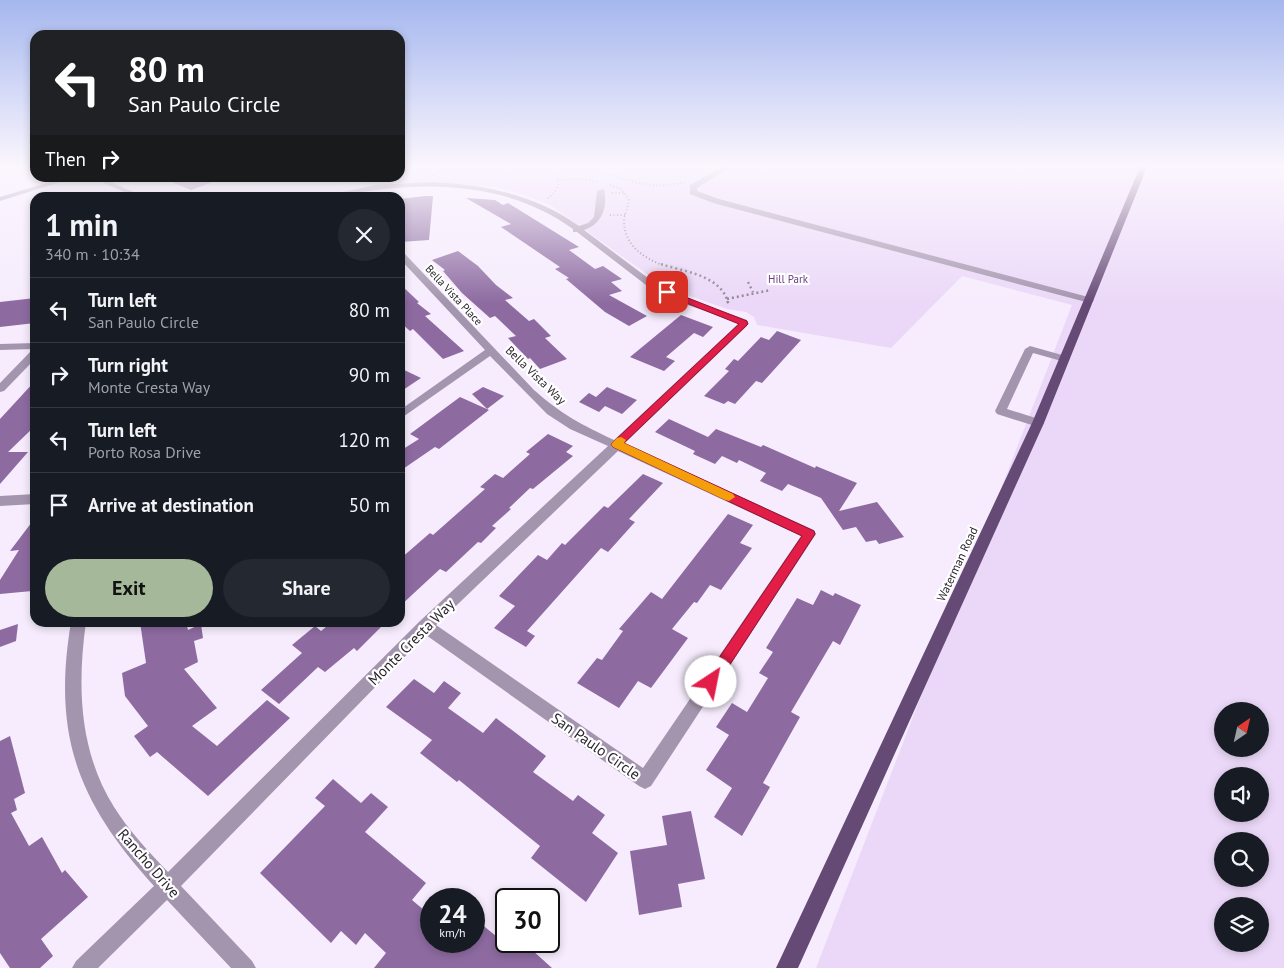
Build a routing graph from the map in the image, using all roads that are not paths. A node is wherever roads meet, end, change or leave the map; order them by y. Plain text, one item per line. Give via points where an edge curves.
1 (551, 212) edge
2 (599, 212) edge
3 (758, 212) edge
4 (1126, 212) edge
5 (576, 230) junction
6 (405, 259) edge
7 (1089, 300) junction
8 (30, 346) edge
9 (0, 347) edge
10 (491, 351) junction
11 (30, 357) edge
12 (1065, 359) junction
13 (0, 389) edge
14 (405, 411) edge
15 (1038, 423) junction
16 (617, 444) junction
17 (30, 499) edge
18 (0, 501) edge
19 (426, 626) junction
20 (78, 627) edge
21 (168, 886) junction
22 (83, 968) edge
23 (245, 968) edge
24 (787, 968) edge

1 - 5 street
2 - 5 street via 593,225
3 - 7 street
4 - 7 main road, Waterman Road
5 - 16 street, Monte Cresta Way via 646,281 683,300 744,322
6 - 10 street, Bella Vista Place
7 - 12 main road, Waterman Road
8 - 9 street
10 - 14 street
10 - 16 street, Bella Vista Way via 556,415
11 - 13 street
12 - 15 main road, Waterman Road
12 - 15 street via 1030,349 1001,411
15 - 24 main road, Waterman Road
16 - 19 street, Monte Cresta Way
16 - 19 street, San Paulo Circle via 809,534 645,780
17 - 18 street
19 - 21 street, Monte Cresta Way
20 - 21 street, Rancho Drive via 74,646 73,706 80,748 108,813 135,852
21 - 22 street, Monte Cresta Way
21 - 23 street, Rancho Drive

